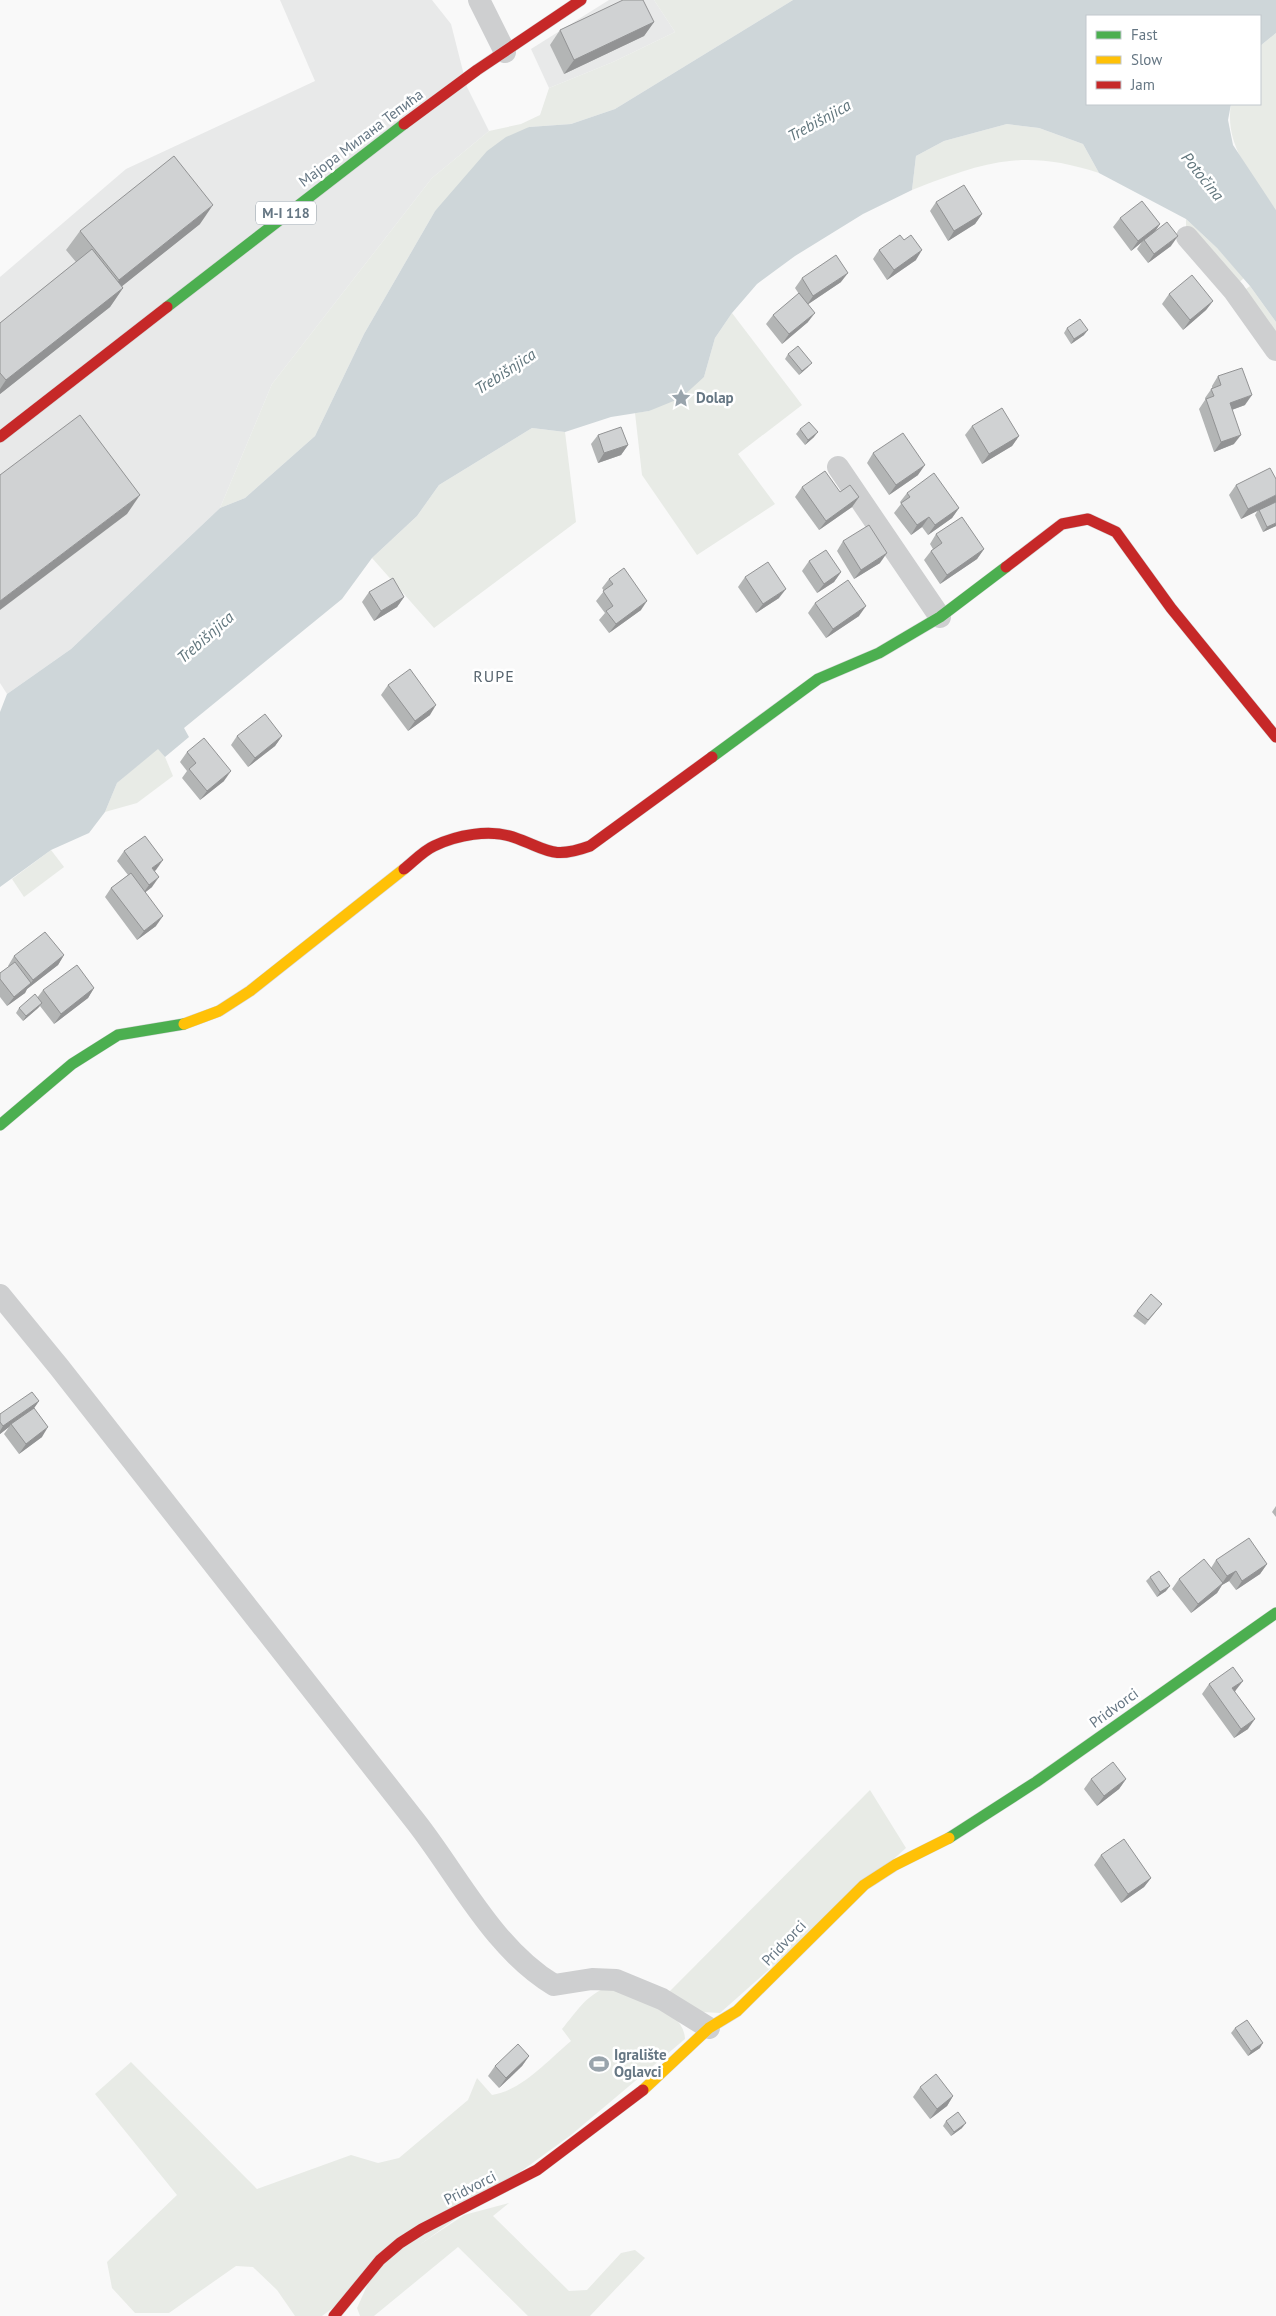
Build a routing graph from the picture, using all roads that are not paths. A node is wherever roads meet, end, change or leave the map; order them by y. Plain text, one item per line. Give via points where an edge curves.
1 (479, 0) edge
2 (581, 0) edge
3 (505, 52) junction
4 (1187, 237) dead end
5 (1276, 350) edge
6 (0, 437) edge
7 (838, 466) dead end
8 (940, 617) junction
9 (1276, 737) edge
10 (0, 1125) edge
11 (0, 1295) edge
12 (1276, 1613) edge
13 (709, 2028) junction
14 (334, 2316) edge

1 - 3 street
2 - 3 street, Мајора Милана Тепића / M-I 118
3 - 6 street, Мајора Милана Тепића / M-I 118 via 345,168
4 - 5 street via 1234,291
7 - 8 street
8 - 9 street via 1062,524 1088,519 1116,532 1171,608
8 - 10 street via 879,653 818,679 590,846 570,853 547,852 522,839 488,834 461,836 433,846 250,991 219,1011 186,1024 118,1035 72,1064
11 - 13 street via 72,1382 423,1831 509,1950 535,1974 554,1985 592,1979 616,1980 662,1999
12 - 13 street, Pridvorci via 1036,1782 940,1844 895,1865 864,1885 737,2011
13 - 14 street, Pridvorci via 632,2100 537,2170 400,2243 380,2260

